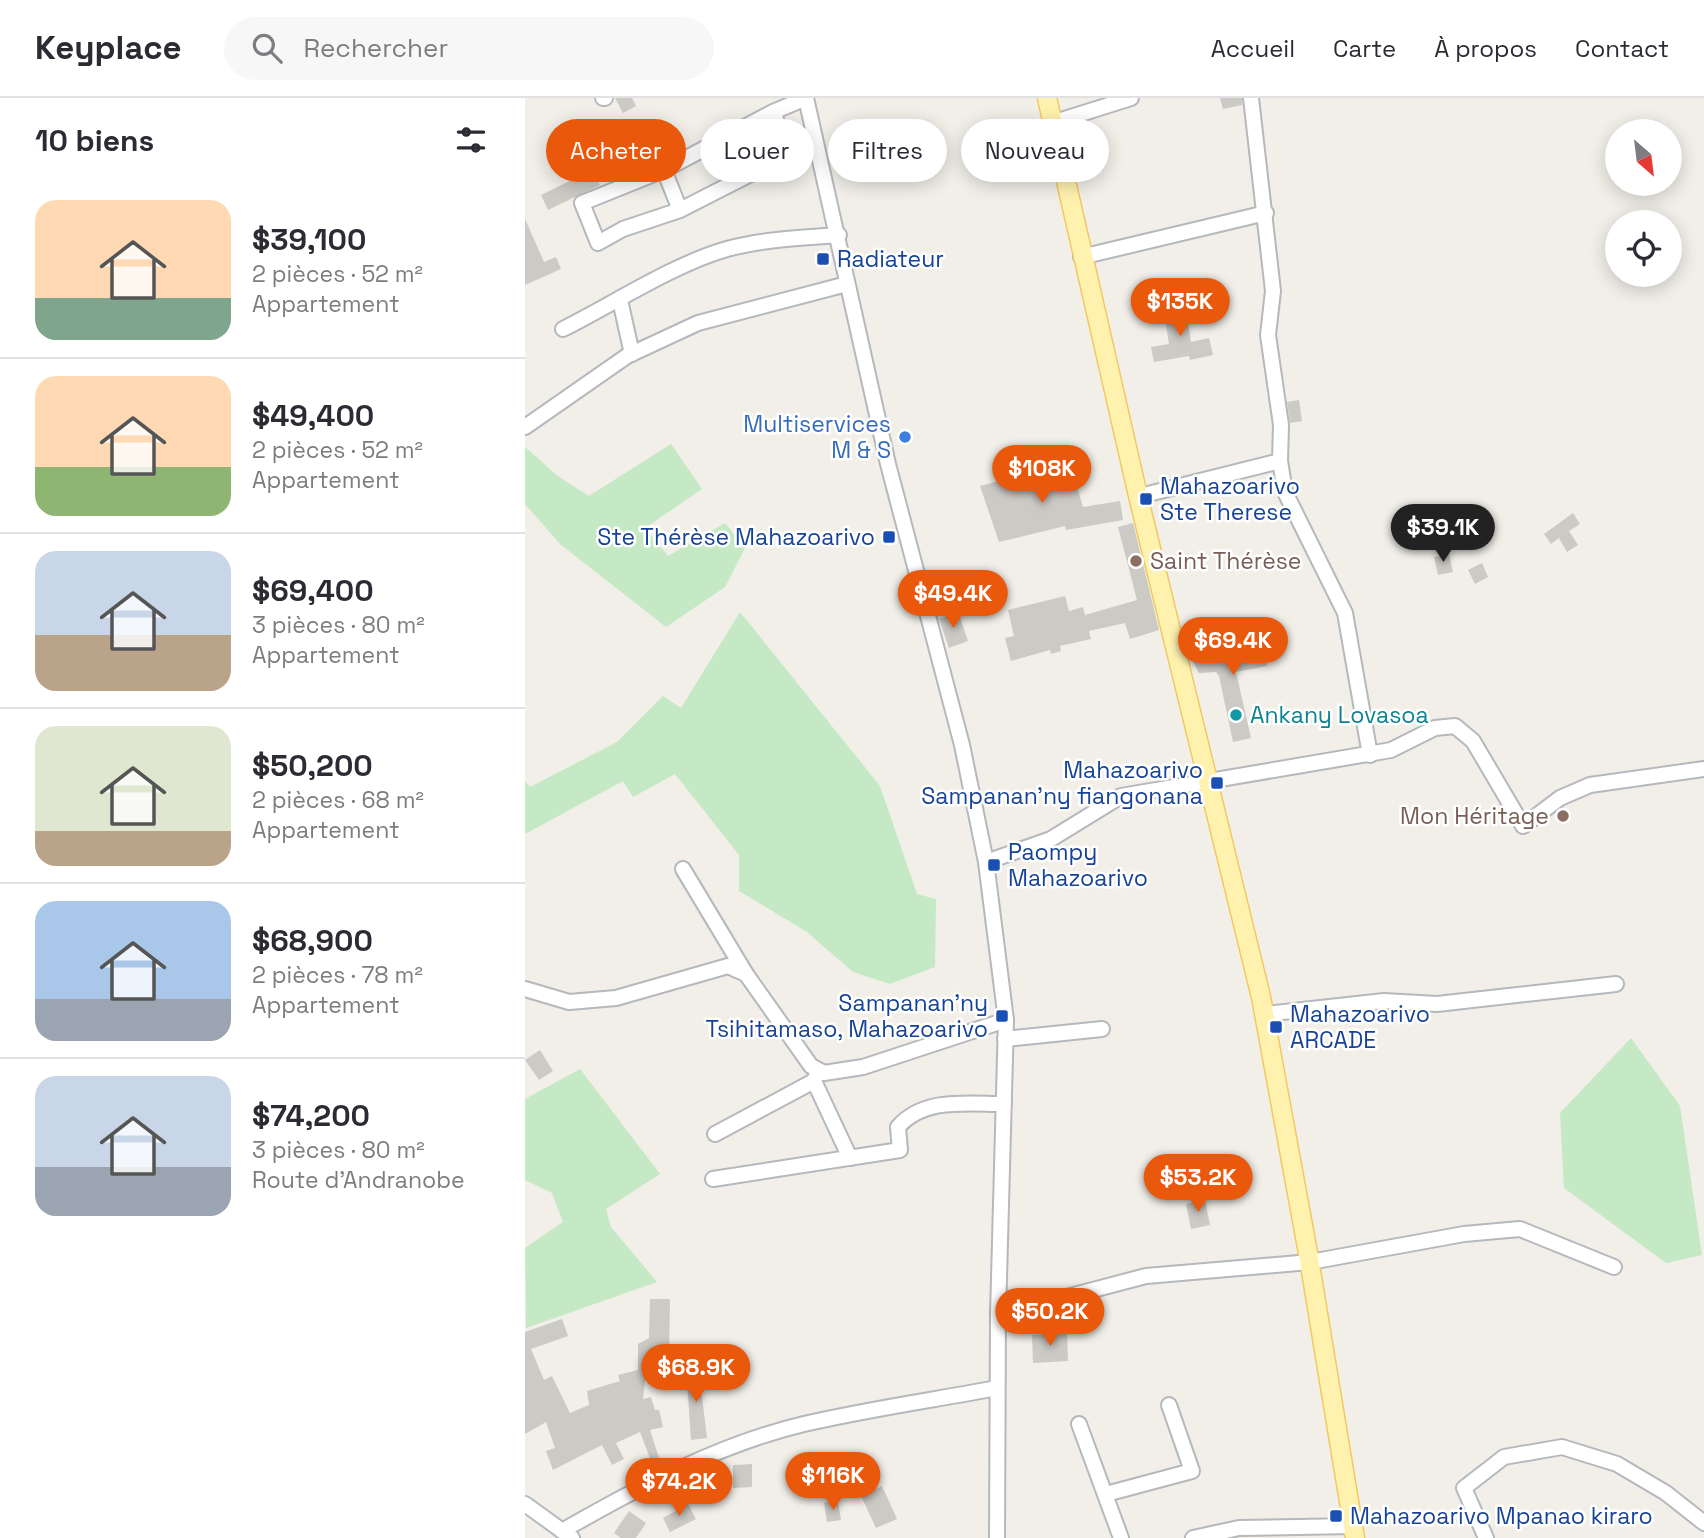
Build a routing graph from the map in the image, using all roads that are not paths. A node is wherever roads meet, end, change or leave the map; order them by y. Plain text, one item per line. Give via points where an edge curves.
1 (806, 98) edge
2 (1047, 98) edge
3 (1131, 98) edge
4 (1251, 98) edge
5 (773, 112) junction
6 (1051, 119) edge
7 (1065, 119) edge
8 (686, 158) edge
9 (634, 182) edge
10 (669, 182) edge
11 (1065, 182) edge
12 (680, 210) junction
13 (1266, 213) junction
14 (839, 235) junction
15 (1081, 257) junction
16 (847, 284) junction
17 (620, 300) junction
18 (563, 329) dead end
19 (632, 354) junction
20 (525, 427) edge
21 (1280, 461) junction
22 (1140, 496) junction
23 (1370, 755) junction
24 (1704, 769) edge
25 (1210, 780) junction
26 (986, 862) junction
27 (683, 869) dead end
28 (746, 974) junction
29 (1616, 985) dead end
30 (525, 989) edge
31 (1265, 1014) junction
32 (1006, 1020) junction
33 (1102, 1029) dead end
34 (1005, 1039) junction
35 (816, 1076) junction
36 (1004, 1104) junction
37 (715, 1134) dead end
38 (850, 1158) junction
39 (713, 1179) dead end
40 (1310, 1262) junction
41 (1614, 1267) dead end
42 (998, 1315) junction
43 (997, 1388) junction
44 (1170, 1405) dead end
45 (1079, 1424) dead end
46 (1106, 1494) junction
47 (525, 1504) edge
48 (1704, 1523) edge
49 (1354, 1532) edge
50 (1238, 1533) edge
51 (567, 1535) edge
52 (997, 1538) edge
53 (1121, 1538) edge
54 (1193, 1538) edge
55 (1486, 1538) edge

1 - 5 street
1 - 14 street
2 - 6 main road
3 - 7 street
4 - 13 street
5 - 8 street
5 - 12 street via 782,138 777,156
9 - 12 street via 582,203 598,243 623,229
10 - 12 street
11 - 15 main road
13 - 15 street
13 - 21 street via 1273,291 1268,335 1281,425
14 - 16 street
14 - 17 street via 774,240 726,250
15 - 22 main road
16 - 19 street via 698,323
16 - 26 street via 888,464 962,745
17 - 18 street
17 - 19 street
19 - 20 street
21 - 22 street
21 - 23 street via 1285,492 1345,613
22 - 25 main road
23 - 24 street via 1435,728 1455,726 1473,741 1523,826 1560,797 1590,785
23 - 25 street
25 - 26 street via 1121,796 1051,839
25 - 31 main road
26 - 32 street
27 - 28 street
28 - 30 street via 728,966 616,998 569,1002
28 - 35 street
29 - 31 street via 1437,1004 1384,1001
31 - 40 main road
32 - 34 street
32 - 35 street via 863,1067
33 - 34 street
34 - 36 street
35 - 37 street
35 - 38 street
36 - 38 street via 938,1105 908,1116 898,1127 900,1150
36 - 42 street
38 - 39 street
40 - 41 street via 1464,1234 1520,1229
40 - 42 street via 1146,1276
40 - 49 main road
42 - 43 street
43 - 51 street via 802,1425 726,1451 631,1492
43 - 52 street
44 - 46 street via 1192,1471
45 - 46 street
46 - 53 street
47 - 51 street
48 - 55 street via 1666,1493 1617,1464 1562,1447 1504,1457 1464,1488
49 - 50 street
50 - 54 street

